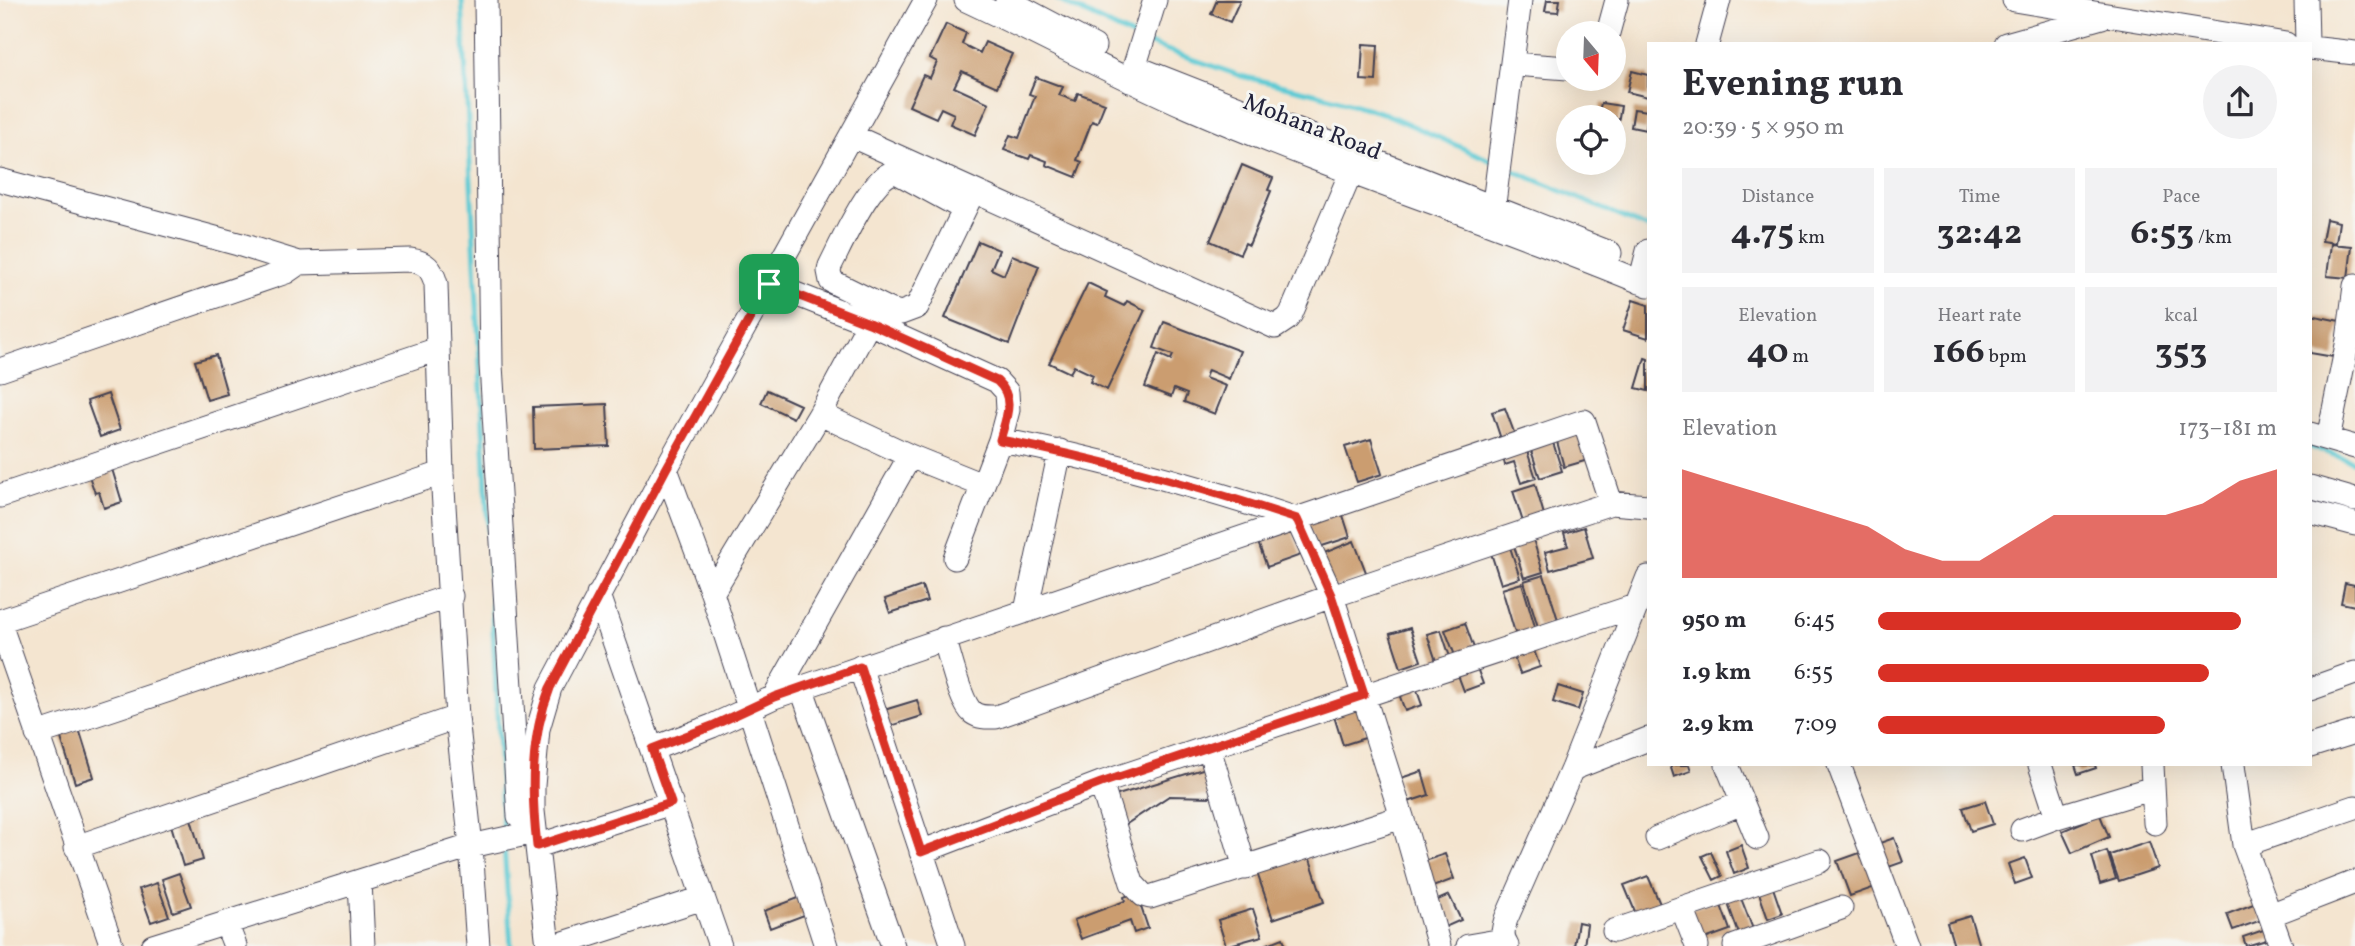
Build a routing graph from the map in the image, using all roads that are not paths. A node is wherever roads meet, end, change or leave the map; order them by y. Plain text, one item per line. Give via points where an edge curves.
1 (486, 0) edge
2 (926, 0) edge
3 (966, 0) edge
4 (1007, 0) edge
5 (1155, 0) edge
6 (1520, 0) edge
7 (1617, 0) edge
8 (1720, 0) edge
9 (2014, 0) edge
10 (2306, 0) edge
11 (2144, 10) edge
12 (2108, 16) junction
13 (1611, 21) edge
14 (2037, 40) edge
15 (1708, 42) edge
16 (2278, 42) edge
17 (2309, 42) edge
18 (2312, 46) edge
19 (2355, 53) edge
20 (1138, 58) junction
21 (1513, 64) junction
22 (1556, 67) edge
23 (852, 136) junction
24 (1355, 164) junction
25 (0, 180) edge
26 (968, 200) junction
27 (1492, 215) junction
28 (299, 263) junction
29 (1646, 270) edge
30 (769, 284) junction
31 (2355, 286) edge
32 (869, 323) junction
33 (438, 349) junction
34 (0, 370) edge
35 (820, 414) junction
36 (2319, 436) edge
37 (1000, 440) junction
38 (2355, 447) edge
39 (1060, 452) junction
40 (910, 456) junction
41 (666, 469) junction
42 (442, 473) junction
43 (982, 485) junction
44 (2312, 488) edge
45 (0, 496) edge
46 (2355, 500) edge
47 (1611, 503) junction
48 (1647, 506) edge
49 (2312, 513) edge
50 (1297, 519) junction
51 (2355, 524) edge
52 (955, 558) dead end
53 (1647, 580) edge
54 (712, 593) junction
55 (598, 595) junction
56 (451, 596) junction
57 (1332, 596) junction
58 (1638, 605) junction
59 (1026, 611) junction
60 (0, 623) edge
61 (944, 638) junction
62 (860, 667) junction
63 (2355, 673) edge
64 (801, 687) junction
65 (2312, 687) edge
66 (1364, 695) junction
67 (774, 697) junction
68 (748, 708) junction
69 (457, 717) junction
70 (2355, 732) edge
71 (37, 734) junction
72 (1647, 739) edge
73 (2312, 745) edge
74 (1209, 748) junction
75 (652, 749) junction
76 (1727, 766) edge
77 (1839, 766) edge
78 (2040, 766) edge
79 (2152, 766) edge
80 (2240, 767) edge
81 (1572, 769) junction
82 (1101, 783) junction
83 (2153, 789) junction
84 (671, 803) junction
85 (1742, 803) junction
86 (2355, 807) edge
87 (1402, 817) junction
88 (2057, 817) junction
89 (2155, 823) dead end
90 (2022, 831) dead end
91 (530, 838) junction
92 (1657, 838) dead end
93 (1757, 838) dead end
94 (477, 845) junction
95 (2244, 845) junction
96 (76, 847) junction
97 (921, 852) junction
98 (1821, 861) dead end
99 (1245, 868) junction
100 (360, 881) junction
101 (2355, 882) edge
102 (704, 898) junction
103 (1682, 908) junction
104 (1841, 908) dead end
105 (2270, 915) junction
106 (226, 923) junction
107 (1614, 931) dead end
108 (1505, 943) edge
109 (112, 946) edge
110 (153, 946) edge
111 (235, 946) edge
112 (363, 946) edge
113 (478, 946) edge
114 (548, 946) edge
115 (555, 946) edge
116 (720, 946) edge
117 (826, 946) edge
118 (892, 946) edge
119 (953, 946) edge
120 (1439, 946) edge
121 (1468, 946) edge
122 (1697, 946) edge
123 (1735, 946) edge
124 (1907, 946) edge
125 (2281, 946) edge

1 - 91 street via 491,365
2 - 23 street
3 - 20 street, Mohana Road
4 - 20 street, Mohana Road
5 - 20 street
6 - 21 street
7 - 13 street
8 - 15 street
9 - 12 street
10 - 17 street
11 - 12 street
11 - 16 street
12 - 14 street
18 - 19 street
20 - 24 street, Mohana Road
21 - 22 street
21 - 27 street
23 - 26 street
23 - 30 street
24 - 26 street via 1290,314 1275,327
24 - 27 street, Mohana Road
25 - 28 street
26 - 26 street via 918,307 901,313 890,310 831,281 830,266 871,190 886,174 898,173
27 - 29 street, Mohana Road
28 - 33 street via 410,260 428,266 436,284
28 - 34 street via 286,272
30 - 32 street
30 - 41 street
31 - 36 street via 2348,340
32 - 35 street
32 - 37 street via 1003,386 1009,399
33 - 42 street
33 - 45 street
35 - 40 street
35 - 54 street
36 - 38 street
37 - 39 street
37 - 43 street
39 - 50 street
39 - 59 street
40 - 43 street
40 - 67 street
41 - 54 street
41 - 55 street
42 - 56 street
42 - 60 street
43 - 52 street
44 - 46 street
47 - 48 street
47 - 50 street via 1584,421
47 - 57 street
49 - 51 street
50 - 57 street
50 - 59 street
53 - 58 street
54 - 68 street
55 - 75 street
55 - 91 street via 542,712 535,748
56 - 69 street
56 - 71 street
57 - 61 street via 996,717 984,718 966,704
57 - 66 street
58 - 66 street
58 - 81 street
59 - 61 street
60 - 71 street
61 - 62 street
62 - 64 street
62 - 97 street
63 - 65 street
64 - 67 street
64 - 118 street
66 - 74 street
66 - 87 street
67 - 68 street
68 - 75 street
68 - 117 street
69 - 94 street
69 - 96 street
70 - 73 street
71 - 96 street
72 - 81 street
74 - 82 street
74 - 99 street
75 - 84 street
76 - 85 street
77 - 124 street
78 - 88 street
79 - 83 street
80 - 95 street
81 - 108 street via 1506,919
82 - 97 street
82 - 99 street via 1132,883 1143,895 1158,896
83 - 88 street
83 - 89 street
84 - 91 street
84 - 102 street
85 - 92 street
85 - 93 street
86 - 95 street
87 - 99 street
87 - 120 street
88 - 90 street
91 - 94 street
91 - 114 street
94 - 100 street
94 - 113 street
95 - 105 street
96 - 109 street
97 - 119 street
98 - 103 street
100 - 106 street
100 - 112 street
101 - 105 street
102 - 115 street
102 - 116 street
103 - 107 street
103 - 122 street
104 - 123 street
105 - 125 street
106 - 110 street
106 - 111 street
108 - 121 street

